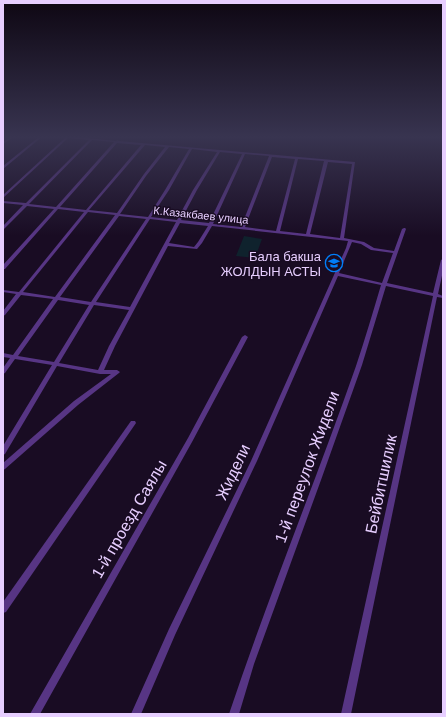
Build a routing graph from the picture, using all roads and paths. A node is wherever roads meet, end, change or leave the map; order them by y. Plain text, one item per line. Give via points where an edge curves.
1 (33, 169) edge
2 (61, 169) edge
3 (91, 169) edge
4 (121, 169) edge
5 (149, 169) edge
6 (178, 169) edge
7 (208, 169) edge
8 (236, 169) edge
9 (266, 169) edge
10 (294, 169) edge
11 (324, 169) edge
12 (353, 169) edge
13 (3, 197) edge
14 (3, 202) edge
15 (26, 204) junction
16 (56, 208) junction
17 (88, 211) junction
18 (118, 214) junction
19 (148, 218) junction
20 (179, 221) junction
21 (211, 224) junction
22 (3, 228) edge
23 (243, 228) junction
24 (404, 229) dead end
25 (278, 232) junction
26 (308, 235) junction
27 (342, 239) junction
28 (350, 241) junction
29 (166, 244) junction
30 (395, 252) junction
31 (443, 260) edge
32 (3, 268) edge
33 (336, 274) junction
34 (384, 284) junction
35 (3, 292) edge
36 (20, 294) junction
37 (435, 296) junction
38 (443, 297) edge
39 (56, 299) junction
40 (92, 304) junction
41 (132, 309) junction
42 (3, 314) edge
43 (245, 337) dead end
44 (3, 356) edge
45 (14, 357) junction
46 (56, 364) junction
47 (3, 372) edge
48 (100, 372) junction
49 (133, 423) dead end
50 (3, 452) edge
51 (3, 467) edge
52 (3, 609) edge
53 (35, 714) edge
54 (136, 714) edge
55 (234, 714) edge
56 (346, 714) edge

1 - 13 street
2 - 15 street
3 - 16 street
4 - 17 street
5 - 18 street
6 - 19 street
7 - 20 street
8 - 21 street
9 - 23 street
10 - 25 street
11 - 26 street
12 - 27 street
14 - 15 street, К.Казакбаев улица
15 - 16 street, К.Казакбаев улица
15 - 22 street
16 - 17 street, К.Казакбаев улица
16 - 32 street
17 - 18 street, К.Казакбаев улица
17 - 36 street
18 - 19 street, К.Казакбаев улица
18 - 39 street
19 - 20 street, К.Казакбаев улица
19 - 40 street
20 - 21 street, К.Казакбаев улица
20 - 29 street
21 - 23 street, К.Казакбаев улица
21 - 29 street via 198,247
23 - 25 street, К.Казакбаев улица
24 - 30 street, 1-й переулок Жидели
25 - 26 street, К.Казакбаев улица
26 - 27 street, К.Казакбаев улица
27 - 28 street, К.Казакбаев улица
28 - 30 street, К.Казакбаев улица
28 - 33 street, Жидели
29 - 41 street
30 - 34 street, 1-й переулок Жидели
31 - 37 street, Бейбитшилик
33 - 34 street
33 - 54 street, Жидели via 254,461 172,632
34 - 37 street
34 - 55 street, 1-й переулок Жидели via 344,408
35 - 36 street
36 - 39 street
36 - 42 street
37 - 38 street
37 - 56 street, Бейбитшилик
39 - 40 street
39 - 45 street
40 - 41 street
40 - 46 street
41 - 48 street
43 - 53 street, 1-й проезд Саялы via 194,434
44 - 45 street
45 - 46 street
45 - 47 street
46 - 48 street
46 - 50 street
48 - 51 street via 117,372 76,403
49 - 52 street

